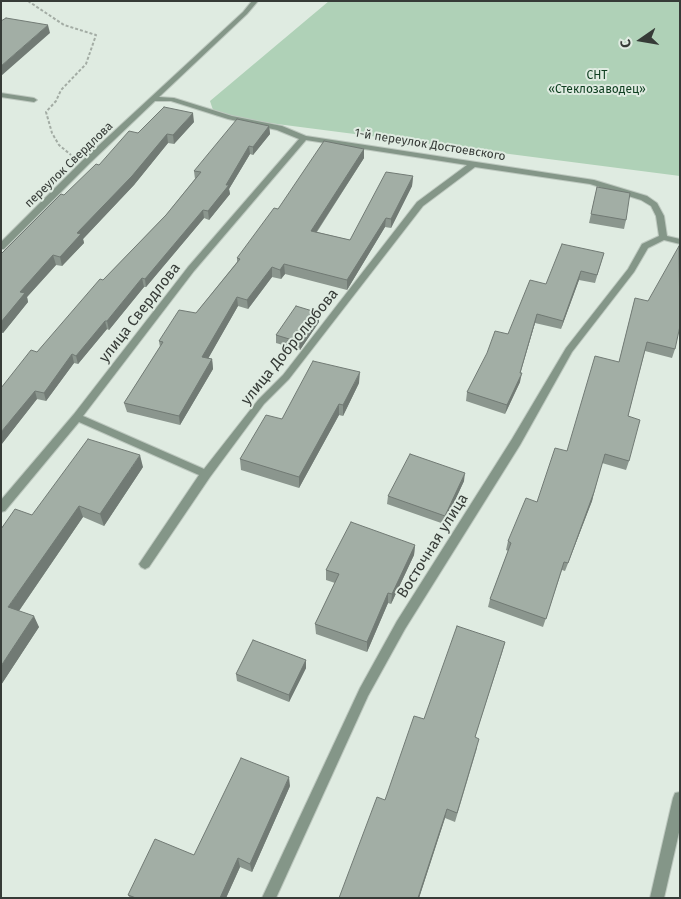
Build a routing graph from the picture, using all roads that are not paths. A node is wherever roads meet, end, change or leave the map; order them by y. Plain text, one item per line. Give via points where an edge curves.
1 (255, 1) edge
2 (1, 95) edge
3 (153, 99) junction
4 (34, 100) dead end
5 (304, 138) junction
6 (474, 164) junction
7 (663, 237) junction
8 (680, 242) edge
9 (1, 247) edge
10 (77, 417) junction
11 (206, 474) junction
12 (1, 508) edge
13 (145, 564) dead end
14 (680, 798) edge
15 (269, 898) edge
16 (657, 898) edge

1 - 3 street, переулок Свердлова
2 - 4 street
3 - 5 street, 1-й переулок Достоевского via 172,100
3 - 9 street, переулок Свердлова
5 - 6 street, 1-й переулок Достоевского
5 - 10 street, улица Свердлова via 191,269
6 - 7 street, 1-й переулок Достоевского via 590,182 644,198 654,205 660,216
6 - 11 street, улица Добролюбова via 420,204
7 - 8 street
7 - 15 street, Восточная улица via 645,246 631,270 569,350 516,442 401,625 364,692
10 - 11 street
10 - 12 street, улица Свердлова
11 - 13 street, улица Добролюбова
14 - 16 street

